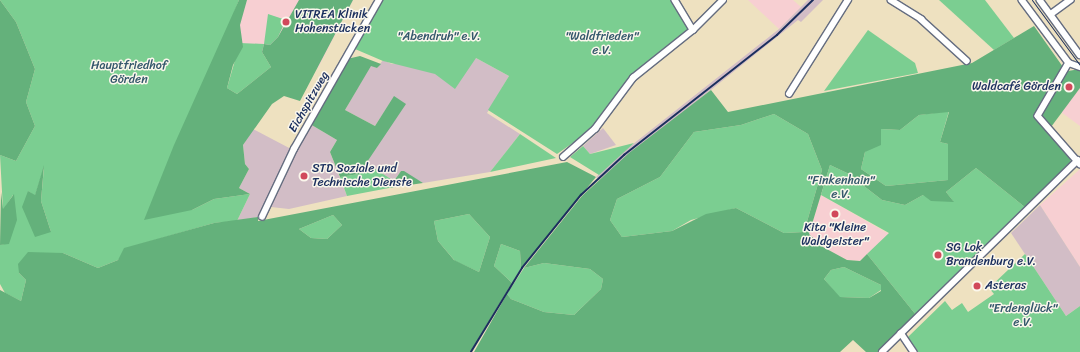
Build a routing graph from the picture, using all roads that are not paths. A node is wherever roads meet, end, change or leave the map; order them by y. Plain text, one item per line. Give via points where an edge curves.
1 (379, 0) edge
2 (675, 0) edge
3 (723, 0) edge
4 (848, 0) edge
5 (891, 0) edge
6 (1022, 0) edge
7 (1040, 0) edge
8 (1070, 0) edge
9 (1051, 14) junction
10 (693, 30) junction
11 (1080, 55) edge
12 (967, 61) dead end
13 (1069, 63) junction
14 (1080, 67) edge
15 (789, 94) dead end
16 (564, 157) dead end
17 (1079, 162) edge
18 (262, 218) dead end
19 (901, 333) junction
20 (882, 352) edge
21 (914, 352) edge

1 - 18 street, Eichspitzweg via 294,150
2 - 10 street
3 - 10 street
4 - 15 street
5 - 12 street via 921,20
6 - 13 street
7 - 9 street
8 - 9 street
9 - 11 street
10 - 16 street via 633,78 595,129
13 - 14 street
13 - 17 street via 1038,116
17 - 19 street
19 - 20 street
19 - 21 street

